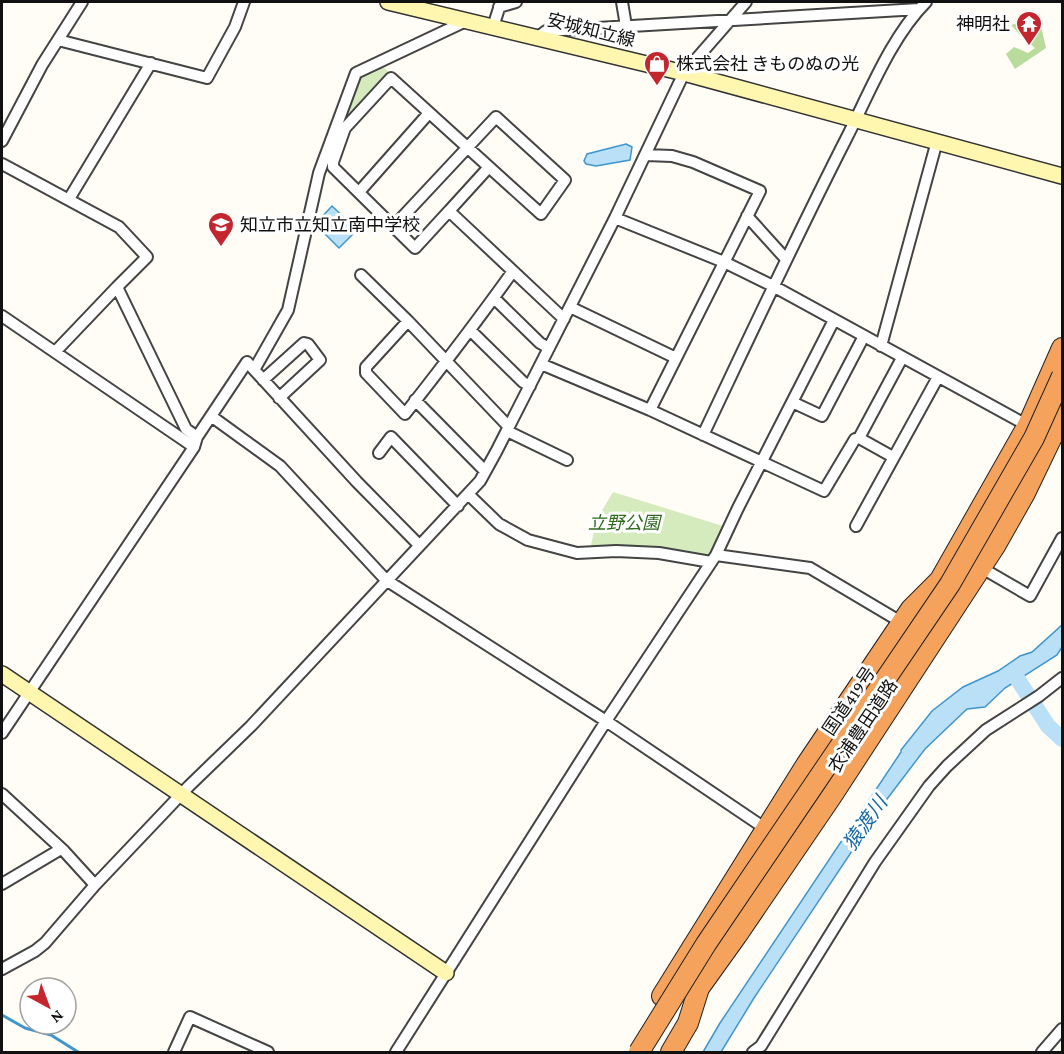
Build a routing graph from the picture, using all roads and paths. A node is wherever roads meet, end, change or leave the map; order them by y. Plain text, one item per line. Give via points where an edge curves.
1 (82, 2) edge
2 (244, 2) edge
3 (388, 2) edge
4 (516, 2) edge
5 (622, 2) edge
6 (746, 2) edge
7 (500, 4) edge
8 (923, 5) edge
9 (729, 20) junction
10 (466, 21) junction
11 (626, 26) junction
12 (493, 27) junction
13 (538, 37) junction
14 (58, 40) junction
15 (151, 63) junction
16 (684, 73) junction
17 (429, 112) junction
18 (856, 119) junction
19 (2, 141) edge
20 (937, 141) junction
21 (466, 147) junction
22 (646, 155) junction
23 (2, 164) edge
24 (489, 167) junction
25 (1062, 176) edge
26 (359, 192) junction
27 (69, 199) junction
28 (449, 211) junction
29 (747, 216) junction
30 (615, 218) junction
31 (394, 226) junction
32 (785, 258) junction
33 (724, 262) junction
34 (513, 271) junction
35 (361, 275) dead end
36 (773, 286) junction
37 (117, 287) junction
38 (494, 298) junction
39 (570, 307) junction
40 (2, 316) edge
41 (564, 319) junction
42 (834, 320) junction
43 (408, 321) junction
44 (470, 330) junction
45 (864, 336) junction
46 (881, 346) junction
47 (549, 348) junction
48 (1062, 348) edge
49 (55, 352) junction
50 (676, 358) junction
51 (903, 358) junction
52 (446, 362) junction
53 (541, 364) junction
54 (254, 370) junction
55 (1062, 376) edge
56 (938, 377) junction
57 (263, 380) junction
58 (530, 386) junction
59 (1062, 393) edge
60 (279, 398) junction
61 (415, 400) junction
62 (792, 402) junction
63 (650, 410) junction
64 (211, 416) junction
65 (1062, 416) edge
66 (1028, 425) junction
67 (508, 429) junction
68 (703, 435) junction
69 (859, 438) junction
70 (196, 442) junction
71 (1057, 444) edge
72 (379, 453) dead end
73 (893, 458) junction
74 (567, 459) dead end
75 (762, 462) junction
76 (485, 471) junction
77 (468, 494) junction
78 (458, 506) junction
79 (856, 526) dead end
80 (1062, 538) edge
81 (419, 545) junction
82 (714, 558) junction
83 (987, 572) dead end
84 (386, 579) junction
85 (902, 629) junction
86 (2, 674) edge
87 (1062, 678) edge
88 (29, 693) junction
89 (606, 721) junction
90 (2, 733) edge
91 (2, 794) edge
92 (181, 795) junction
93 (766, 829) junction
94 (61, 849) junction
95 (2, 884) edge
96 (95, 885) junction
97 (706, 944) junction
98 (2, 969) edge
99 (446, 974) junction
100 (699, 988) junction
101 (1062, 1029) edge
102 (174, 1053) edge
103 (268, 1053) edge
104 (396, 1053) edge
105 (628, 1053) edge
106 (639, 1053) edge
107 (653, 1053) edge
108 (663, 1053) edge
109 (671, 1053) edge
110 (753, 1053) edge
111 (1042, 1053) edge

1 - 14 street
2 - 15 street via 207,78
3 - 10 main road, 安城知立線
4 - 7 street
5 - 11 street
6 - 9 street
7 - 12 street
8 - 9 street
8 - 18 street via 890,52
9 - 11 street
9 - 16 street
10 - 12 main road, 安城知立線
10 - 54 street via 356,73 319,173 288,310
11 - 13 street via 546,31
12 - 13 main road, 安城知立線
13 - 16 main road, 安城知立線
14 - 15 street
14 - 19 street
15 - 27 street
16 - 18 main road, 安城知立線
16 - 22 street
17 - 21 street
17 - 26 street
17 - 26 street via 391,78 345,128 333,167
18 - 20 main road, 安城知立線
18 - 32 street
20 - 25 main road, 安城知立線
20 - 46 street
21 - 24 street
21 - 24 street via 496,117 565,180 541,214
21 - 31 street
22 - 29 street via 693,162 760,191
22 - 30 street
23 - 27 street
24 - 28 street
26 - 31 street
27 - 37 street via 119,227 147,258
28 - 31 street via 415,248
28 - 34 street
29 - 32 street
29 - 33 street
30 - 33 street
30 - 39 street
32 - 36 street
33 - 36 street
33 - 50 street
34 - 38 street
34 - 41 street
35 - 43 street
36 - 42 street
36 - 68 street
37 - 49 street
37 - 70 street via 186,429
38 - 44 street
38 - 47 street
39 - 41 street
39 - 50 street
40 - 49 street
41 - 47 street
42 - 45 street
42 - 62 street
43 - 52 street
43 - 61 street via 366,367 366,373 405,414
44 - 52 street
44 - 58 street
45 - 46 street
45 - 62 street via 822,416
46 - 51 street
47 - 53 street
48 - 66 highway, 国道419号
49 - 70 street
50 - 63 street
51 - 56 street
51 - 69 street
52 - 61 street
52 - 67 street
53 - 58 street
53 - 63 street
54 - 57 street
54 - 64 street via 247,362
55 - 97 highway, 衣浦豊田道路, bridge via 1034,438 950,584
56 - 66 street
56 - 73 street
57 - 60 street
57 - 60 street via 304,343 308,344 320,360
58 - 67 street
59 - 107 highway, 衣浦豊田道路 via 1002,511 955,591 720,938
60 - 81 street
61 - 76 street
62 - 75 street
63 - 68 street
64 - 70 street
64 - 84 street via 280,465
65 - 71 highway, 国道419号
66 - 71 street
66 - 85 highway, 国道419号 via 940,580 911,609
67 - 74 street
67 - 76 street
68 - 75 street
69 - 73 street
69 - 75 street via 855,438 824,491
70 - 88 street
71 - 100 highway, 国道419号 via 964,596
72 - 78 street via 391,437
73 - 79 street
75 - 82 street
76 - 77 street
77 - 78 street
77 - 82 street via 499,524 528,540 577,553 616,551
78 - 81 street
80 - 83 street via 1030,596
81 - 84 street
82 - 85 street via 810,568
82 - 89 street
84 - 89 street
84 - 92 street via 251,726
85 - 93 highway, 国道419号
85 - 97 highway, 衣浦豊田道路, bridge via 735,888
86 - 88 main road
87 - 110 street via 986,730 929,786
88 - 90 street
88 - 92 main road
89 - 93 street
89 - 99 street
91 - 94 street
92 - 96 street
92 - 99 main road
93 - 105 highway, 国道419号
94 - 95 street
94 - 96 street
96 - 98 street via 45,943
97 - 106 highway, 衣浦豊田道路, bridge
99 - 104 street
100 - 108 highway
100 - 109 highway, 国道419号 via 688,1023
101 - 111 street
102 - 103 street via 190,1017

